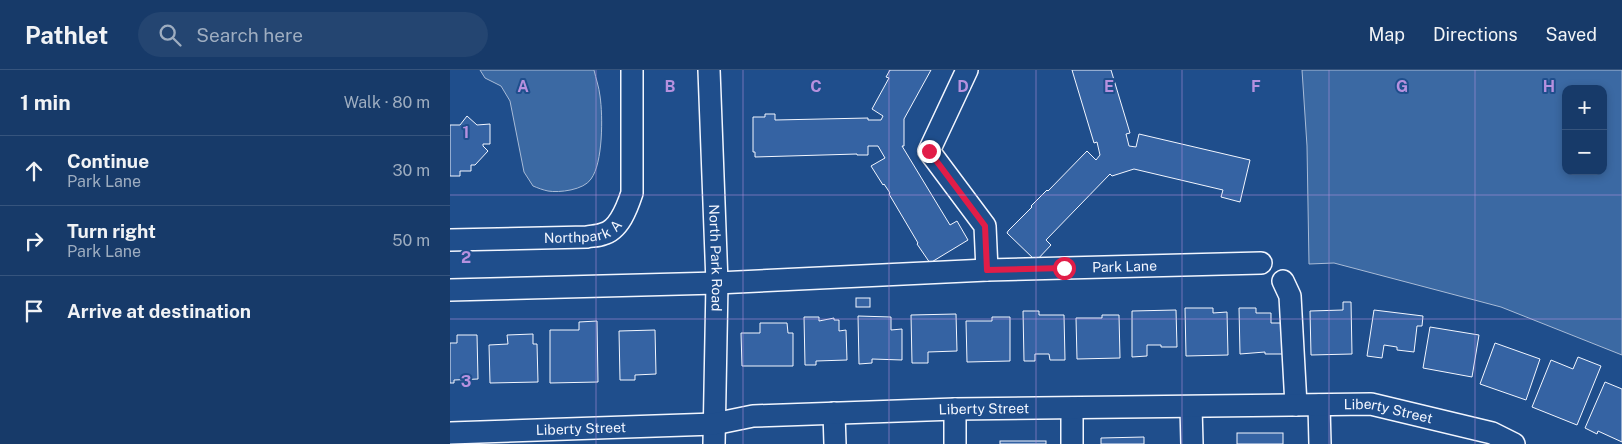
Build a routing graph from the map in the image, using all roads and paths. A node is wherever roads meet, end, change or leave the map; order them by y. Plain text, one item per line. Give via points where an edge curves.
1 (632, 70) edge
2 (709, 70) edge
3 (967, 70) edge
4 (450, 240) edge
5 (1261, 263) dead end
6 (987, 270) junction
7 (1283, 281) dead end
8 (717, 283) junction
9 (450, 290) edge
10 (1296, 405) junction
11 (1319, 405) junction
12 (1191, 407) junction
13 (1072, 408) junction
14 (955, 409) junction
15 (834, 413) junction
16 (450, 432) edge
17 (714, 434) edge
18 (558, 437) edge
19 (1491, 438) edge
20 (835, 444) edge
21 (956, 444) edge
22 (1072, 444) edge
23 (1192, 444) edge
24 (1320, 444) edge
25 (1514, 444) edge

1 - 4 street, Northpark A via 632,193 615,226 604,234 587,237
2 - 8 street, North Park Road
3 - 6 street via 929,151 985,226
5 - 6 street, Park Lane
6 - 8 street, Park Lane
7 - 10 street via 1290,296
8 - 9 street, Park Lane
8 - 17 street, North Park Road
10 - 11 street, Liberty Street
10 - 12 street, Liberty Street
11 - 19 street, Liberty Street via 1370,404
11 - 24 street
12 - 13 street, Liberty Street
12 - 23 street
13 - 14 street, Liberty Street
13 - 22 street
14 - 15 street, Liberty Street
14 - 21 street
15 - 17 street, Liberty Street via 753,416
15 - 20 street
16 - 18 street, Liberty Street
17 - 18 street, Liberty Street
19 - 25 street, Liberty Street

